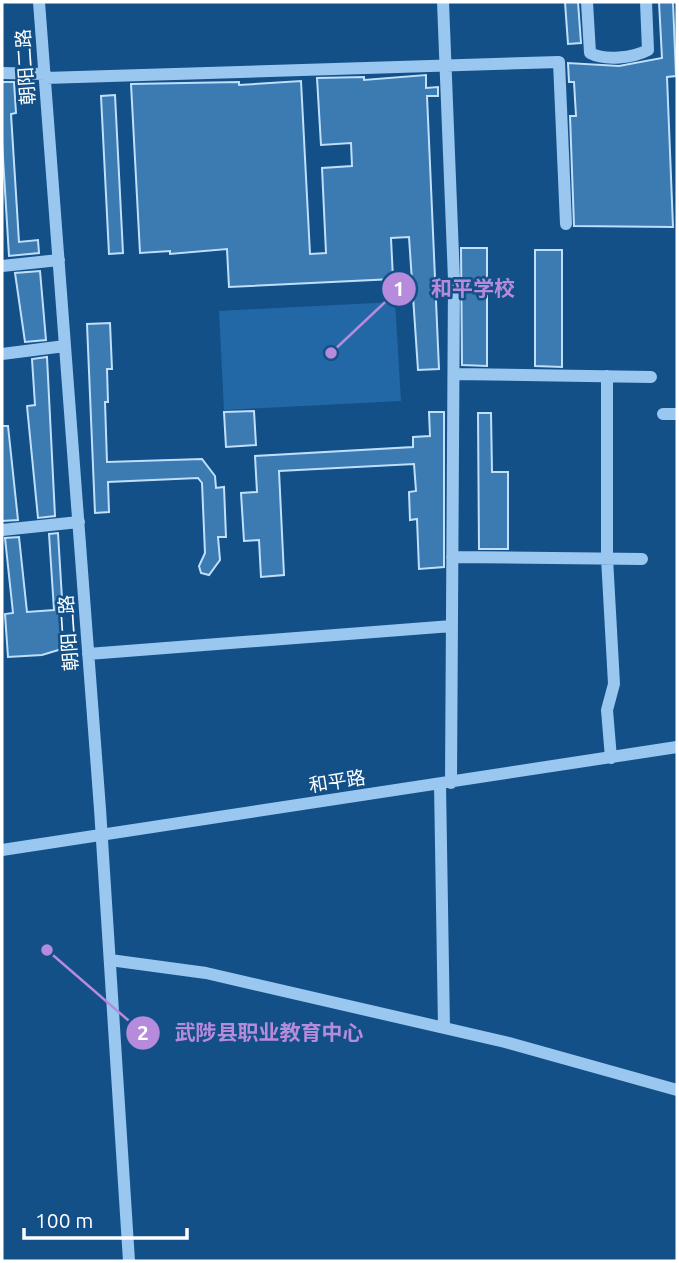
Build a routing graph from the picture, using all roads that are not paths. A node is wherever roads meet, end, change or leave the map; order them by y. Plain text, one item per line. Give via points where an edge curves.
1 (39, 2) edge
2 (443, 2) edge
3 (587, 2) edge
4 (646, 2) edge
5 (446, 66) junction
6 (2, 73) edge
7 (45, 76) junction
8 (566, 224) dead end
9 (59, 260) junction
10 (2, 266) edge
11 (65, 346) junction
12 (2, 354) edge
13 (454, 374) junction
14 (607, 376) junction
15 (651, 377) dead end
16 (663, 414) dead end
17 (677, 414) edge
18 (79, 522) junction
19 (2, 530) edge
20 (452, 556) junction
21 (607, 558) junction
22 (642, 559) dead end
23 (452, 626) junction
24 (88, 654) junction
25 (677, 747) edge
26 (611, 758) junction
27 (445, 783) junction
28 (102, 836) junction
29 (2, 850) edge
30 (110, 960) junction
31 (444, 1028) junction
32 (677, 1090) edge
33 (129, 1261) edge

1 - 7 street, 朝阳二路
2 - 5 street
3 - 4 street via 590,53 598,58 639,55 648,50
5 - 7 street
5 - 8 street via 559,62
5 - 13 street
6 - 7 street
7 - 9 street, 朝阳二路
9 - 10 street
9 - 11 street, 朝阳二路
11 - 12 street
11 - 18 street, 朝阳二路
13 - 14 street
13 - 20 street
14 - 15 street
14 - 21 street
16 - 17 street
18 - 19 street
18 - 24 street, 朝阳二路
20 - 21 street
20 - 23 street
21 - 22 street
21 - 26 street via 614,676 607,710
23 - 24 street
23 - 27 street
24 - 28 street, 朝阳二路
25 - 26 street, 和平路
26 - 27 street, 和平路
27 - 28 street, 和平路
27 - 31 street
28 - 29 street, 和平路
28 - 30 street, 朝阳二路
30 - 31 street via 206,973
30 - 33 street, 朝阳二路
31 - 32 street

